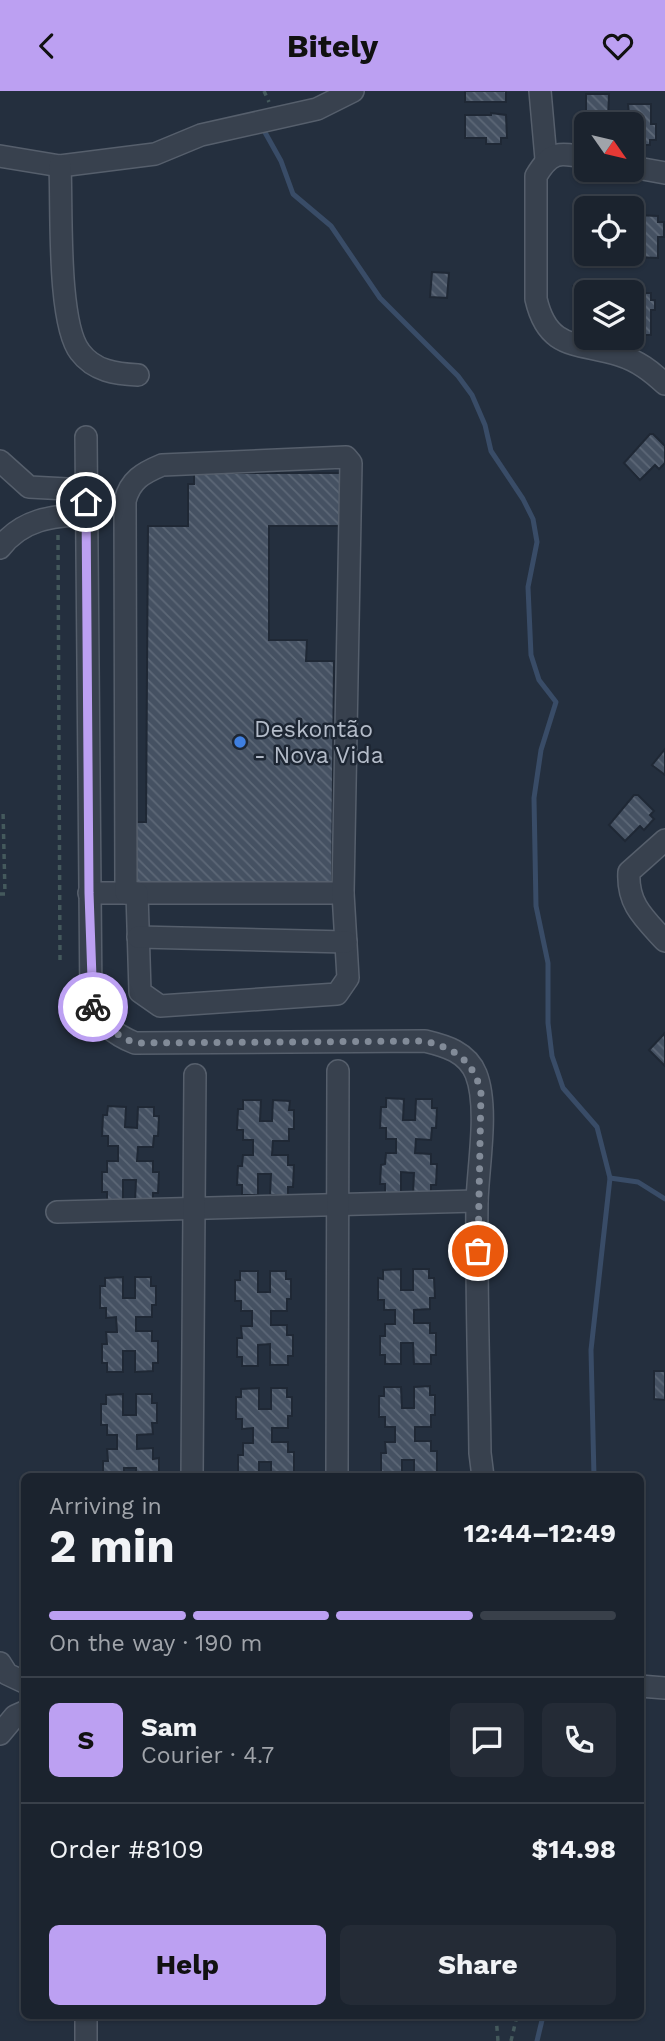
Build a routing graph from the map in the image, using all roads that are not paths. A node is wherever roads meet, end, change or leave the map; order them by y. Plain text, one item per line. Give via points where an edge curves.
1 (354, 91) edge
2 (540, 91) edge
3 (0, 156) edge
4 (574, 156) edge
5 (546, 159) junction
6 (60, 166) junction
7 (644, 169) edge
8 (665, 173) edge
9 (138, 375) dead end
10 (665, 384) edge
11 (86, 437) dead end
12 (0, 461) edge
13 (125, 501) junction
14 (86, 502) junction
15 (0, 548) edge
16 (126, 820) junction
17 (88, 821) junction
18 (665, 840) edge
19 (89, 893) junction
20 (132, 893) junction
21 (343, 893) junction
22 (138, 937) junction
23 (665, 940) edge
24 (346, 942) junction
25 (338, 1071) dead end
26 (195, 1075) dead end
27 (477, 1201) junction
28 (337, 1204) junction
29 (194, 1208) junction
30 (57, 1212) dead end
31 (192, 1473) edge
32 (337, 1473) edge
33 (482, 1473) edge
34 (0, 1663) edge
35 (21, 1681) edge
36 (644, 1687) edge
37 (665, 1690) edge
38 (644, 1694) edge
39 (21, 1713) edge
40 (0, 1734) edge
41 (86, 2019) edge
42 (86, 2041) edge

1 - 6 street via 317,109 201,135 155,154
2 - 5 street
3 - 6 street
4 - 5 street via 562,153
5 - 10 street via 536,176 540,316 561,340 637,362
6 - 9 street via 71,338 91,363 115,374
7 - 8 street
11 - 14 street
12 - 14 street via 29,487
13 - 14 street
13 - 16 street
13 - 21 street via 135,480 162,465 349,459
14 - 15 street via 33,521
14 - 17 street
16 - 17 street
16 - 20 street
17 - 19 street
18 - 23 street via 629,872 628,892 636,911
19 - 20 street
19 - 27 street via 91,1003 116,1035 157,1045 425,1041 450,1047 466,1059 481,1091
20 - 21 street
20 - 22 street
21 - 24 street
22 - 24 street
22 - 24 street via 140,992 160,1006 337,994 348,978
25 - 28 street
26 - 29 street
27 - 28 street
27 - 33 street
28 - 29 street
28 - 32 street
29 - 30 street
29 - 31 street
34 - 35 street via 7,1674
36 - 37 street
37 - 38 street
39 - 40 street
41 - 42 street

